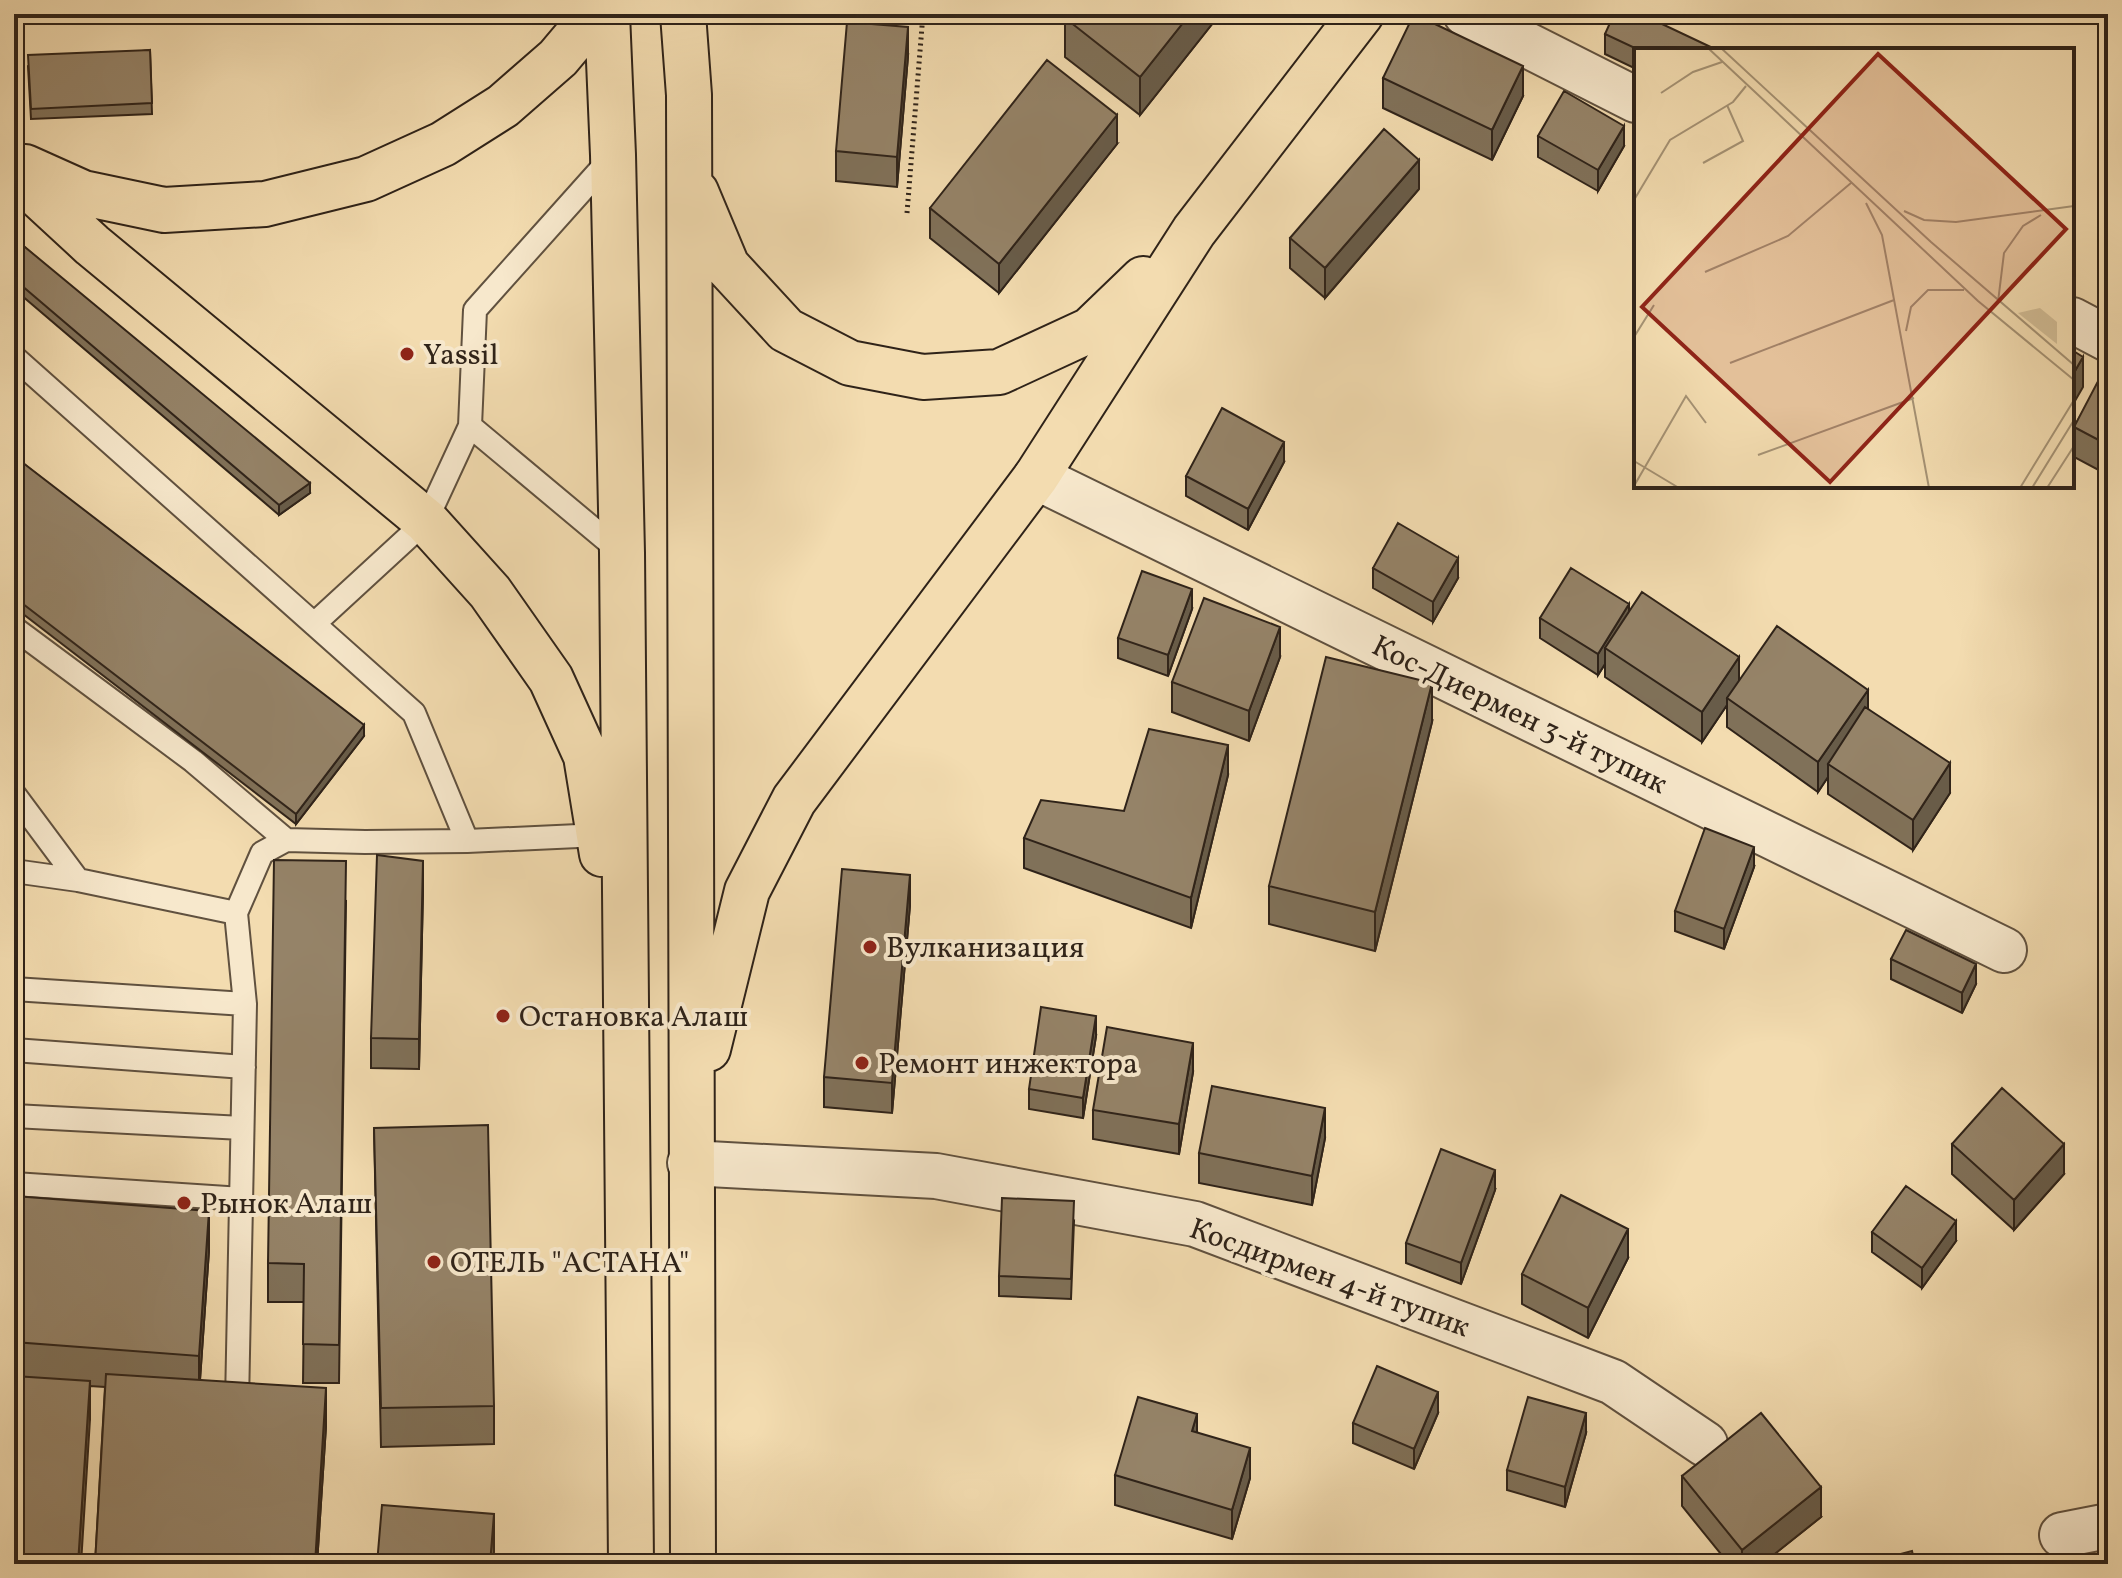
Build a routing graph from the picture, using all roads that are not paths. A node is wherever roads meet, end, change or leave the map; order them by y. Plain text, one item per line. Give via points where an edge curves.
1 (595, 14) edge
2 (607, 14) edge
3 (683, 14) edge
4 (1361, 14) edge
5 (1466, 14) edge
6 (1634, 99) edge
7 (613, 155) junction
8 (14, 162) edge
9 (14, 173) edge
10 (688, 174) junction
11 (1194, 231) junction
12 (2074, 321) edge
13 (2108, 339) edge
14 (14, 357) edge
15 (470, 426) junction
16 (1036, 477) junction
17 (426, 521) junction
18 (622, 553) junction
19 (314, 624) junction
20 (14, 628) edge
21 (14, 794) edge
22 (600, 835) junction
23 (286, 840) junction
24 (467, 841) junction
25 (14, 871) edge
26 (78, 880) junction
27 (236, 913) junction
28 (2004, 950) dead end
29 (14, 989) edge
30 (245, 1004) junction
31 (625, 1042) junction
32 (14, 1050) edge
33 (244, 1067) junction
34 (691, 1100) junction
35 (14, 1116) edge
36 (242, 1128) junction
37 (690, 1163) junction
38 (14, 1184) edge
39 (242, 1199) junction
40 (237, 1403) edge
41 (1705, 1444) dead end
42 (2108, 1526) edge
43 (2062, 1535) dead end
44 (631, 1564) edge
45 (693, 1564) edge

1 - 8 highway via 558,58 503,106 443,144 366,179 265,204 164,210 83,193
2 - 7 highway
3 - 10 highway
4 - 11 highway
5 - 6 street
7 - 15 lane via 475,310
7 - 18 highway
9 - 17 highway via 92,245
10 - 11 highway via 727,266 786,330 850,363 923,377 999,372 1090,330
10 - 34 highway
11 - 16 highway
12 - 13 street
14 - 19 lane
15 - 17 lane
15 - 18 lane
16 - 28 street, Кос-Диермен 3-й тупик
16 - 34 highway via 794,800 747,891
17 - 19 lane
17 - 22 highway via 490,592 551,679 586,756
18 - 31 highway
19 - 24 lane via 414,713
20 - 23 lane via 193,761
21 - 26 lane
22 - 24 lane
22 - 31 highway
23 - 24 lane
23 - 27 lane via 262,853
25 - 26 lane
26 - 27 lane
27 - 30 lane
29 - 30 lane
30 - 33 lane
31 - 44 highway
32 - 33 lane
33 - 36 lane
34 - 37 highway
35 - 36 lane
36 - 39 lane
37 - 41 street, Косдирмен 4-й тупик via 936,1176 1195,1224 1613,1382
37 - 45 highway
38 - 39 lane
39 - 40 lane
42 - 43 street

